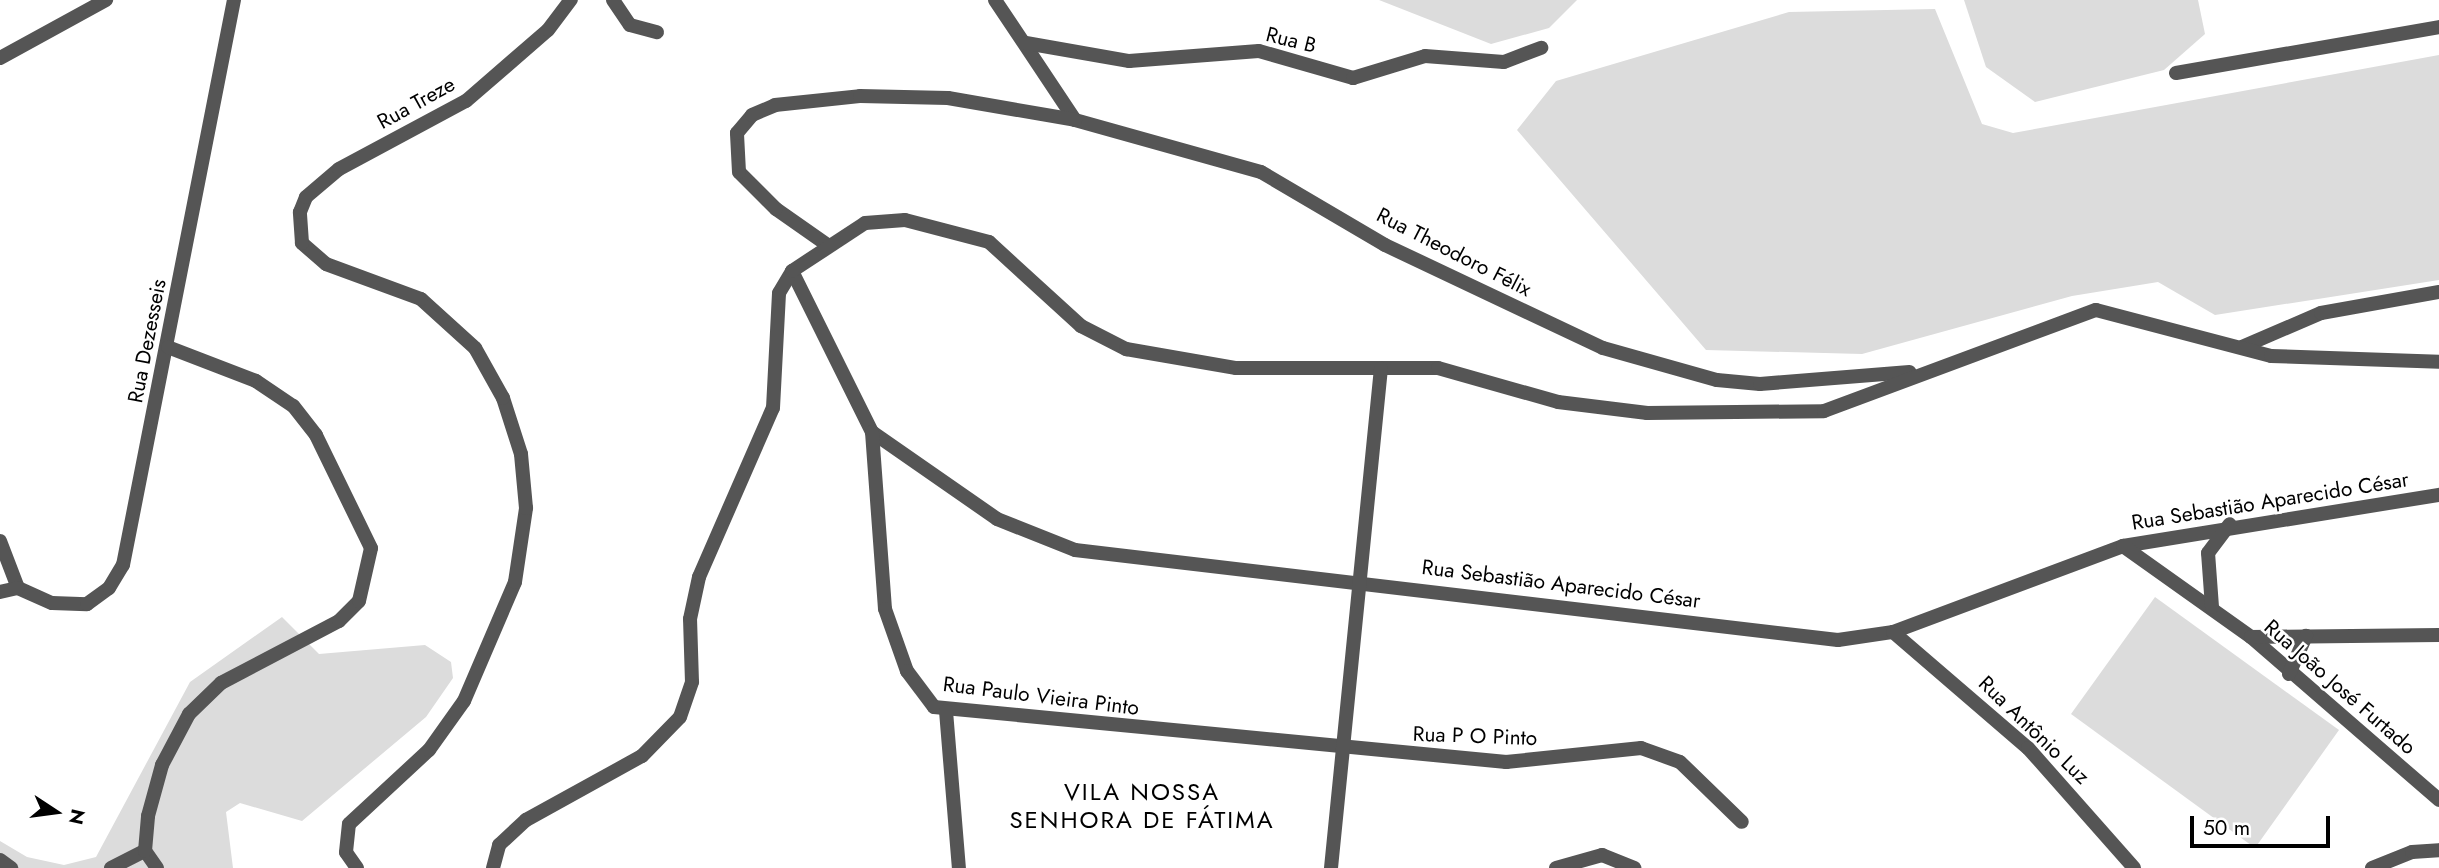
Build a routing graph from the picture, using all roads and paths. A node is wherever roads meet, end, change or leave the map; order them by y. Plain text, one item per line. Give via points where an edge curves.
1 (106, 0) edge
2 (234, 0) edge
3 (571, 0) edge
4 (613, 0) edge
5 (995, 0) edge
6 (2439, 27) edge
7 (657, 32) dead end
8 (1026, 43) junction
9 (1541, 48) dead end
10 (0, 58) edge
11 (2176, 73) dead end
12 (1075, 120) junction
13 (826, 244) junction
14 (792, 271) junction
15 (2439, 292) edge
16 (167, 347) junction
17 (2242, 347) junction
18 (2439, 362) edge
19 (1381, 368) junction
20 (1915, 372) junction
21 (872, 432) junction
22 (2439, 495) edge
23 (2230, 524) junction
24 (0, 541) edge
25 (2123, 546) junction
26 (1358, 580) junction
27 (18, 589) junction
28 (0, 592) edge
29 (2212, 607) junction
30 (1894, 632) junction
31 (2306, 636) junction
32 (2436, 636) edge
33 (2251, 637) junction
34 (2289, 674) junction
35 (946, 711) junction
36 (1346, 748) junction
37 (2439, 800) edge
38 (1742, 822) dead end
39 (2439, 850) edge
40 (145, 851) junction
41 (0, 860) edge
42 (11, 868) edge
43 (111, 868) edge
44 (157, 868) edge
45 (357, 868) edge
46 (493, 868) edge
47 (959, 868) edge
48 (1331, 868) edge
49 (1556, 868) edge
50 (1635, 868) edge
51 (2134, 868) edge
52 (2372, 868) edge

1 - 10 street
2 - 16 street, Rua Dezesseis
3 - 45 street, Rua Treze via 548,30 466,102 319,184 300,212 302,243 326,264 421,299 474,348 511,421 526,508 515,582 464,701 429,750 349,824 346,852
4 - 7 street via 630,25
5 - 8 street
6 - 11 street
8 - 9 street, Rua B via 1129,61 1259,51 1353,78 1425,55 1504,62
8 - 12 street
12 - 13 street, Rua Theodoro Félix via 948,98 873,96 775,105 752,115 737,133 739,172 776,209
12 - 20 street, Rua Theodoro Félix via 1261,172 1385,245 1603,348 1666,369 1717,380 1806,385
13 - 14 street
13 - 19 street via 882,220 954,229 1009,254 1081,326 1126,349 1236,368
14 - 21 street, Rua Sebastião Aparecido César
14 - 46 street via 776,303 773,408 699,578 690,619 688,701 642,756 507,835
15 - 17 street via 2321,313
16 - 27 street, Rua Dezesseis via 123,565 109,588 87,604 68,606
16 - 40 street via 256,381 293,406 322,447 371,548 359,601 339,621 221,683 189,714 162,765
17 - 18 street via 2291,359
17 - 20 street via 2096,310
19 - 20 street via 1438,368 1595,408 1752,416 1857,402
19 - 26 street
21 - 26 street, Rua Sebastião Aparecido César via 997,519 1074,550
21 - 35 street, Rua Paulo Vieira Pinto via 885,609 917,690
22 - 23 street, Rua Sebastião Aparecido César
23 - 25 street, Rua Sebastião Aparecido César
23 - 29 street via 2208,554
24 - 27 street
25 - 29 street, Rua João José Furtado
25 - 30 street, Rua Sebastião Aparecido César
26 - 30 street, Rua Sebastião Aparecido César via 1694,620 1790,638 1838,640
26 - 36 street
27 - 28 street
29 - 33 street, Rua João José Furtado
30 - 51 street, Rua Antônio Luz via 2028,748
31 - 32 street
31 - 33 street
31 - 34 street
33 - 34 street, Rua João José Furtado
34 - 37 street, Rua João José Furtado
35 - 36 street, Rua Paulo Vieira Pinto
35 - 47 street
36 - 38 street, Rua P O Pinto via 1506,762 1622,746 1654,750 1680,762
36 - 48 street
39 - 52 street via 2412,852
40 - 43 street
40 - 44 street
41 - 42 street
49 - 50 street via 1602,855

